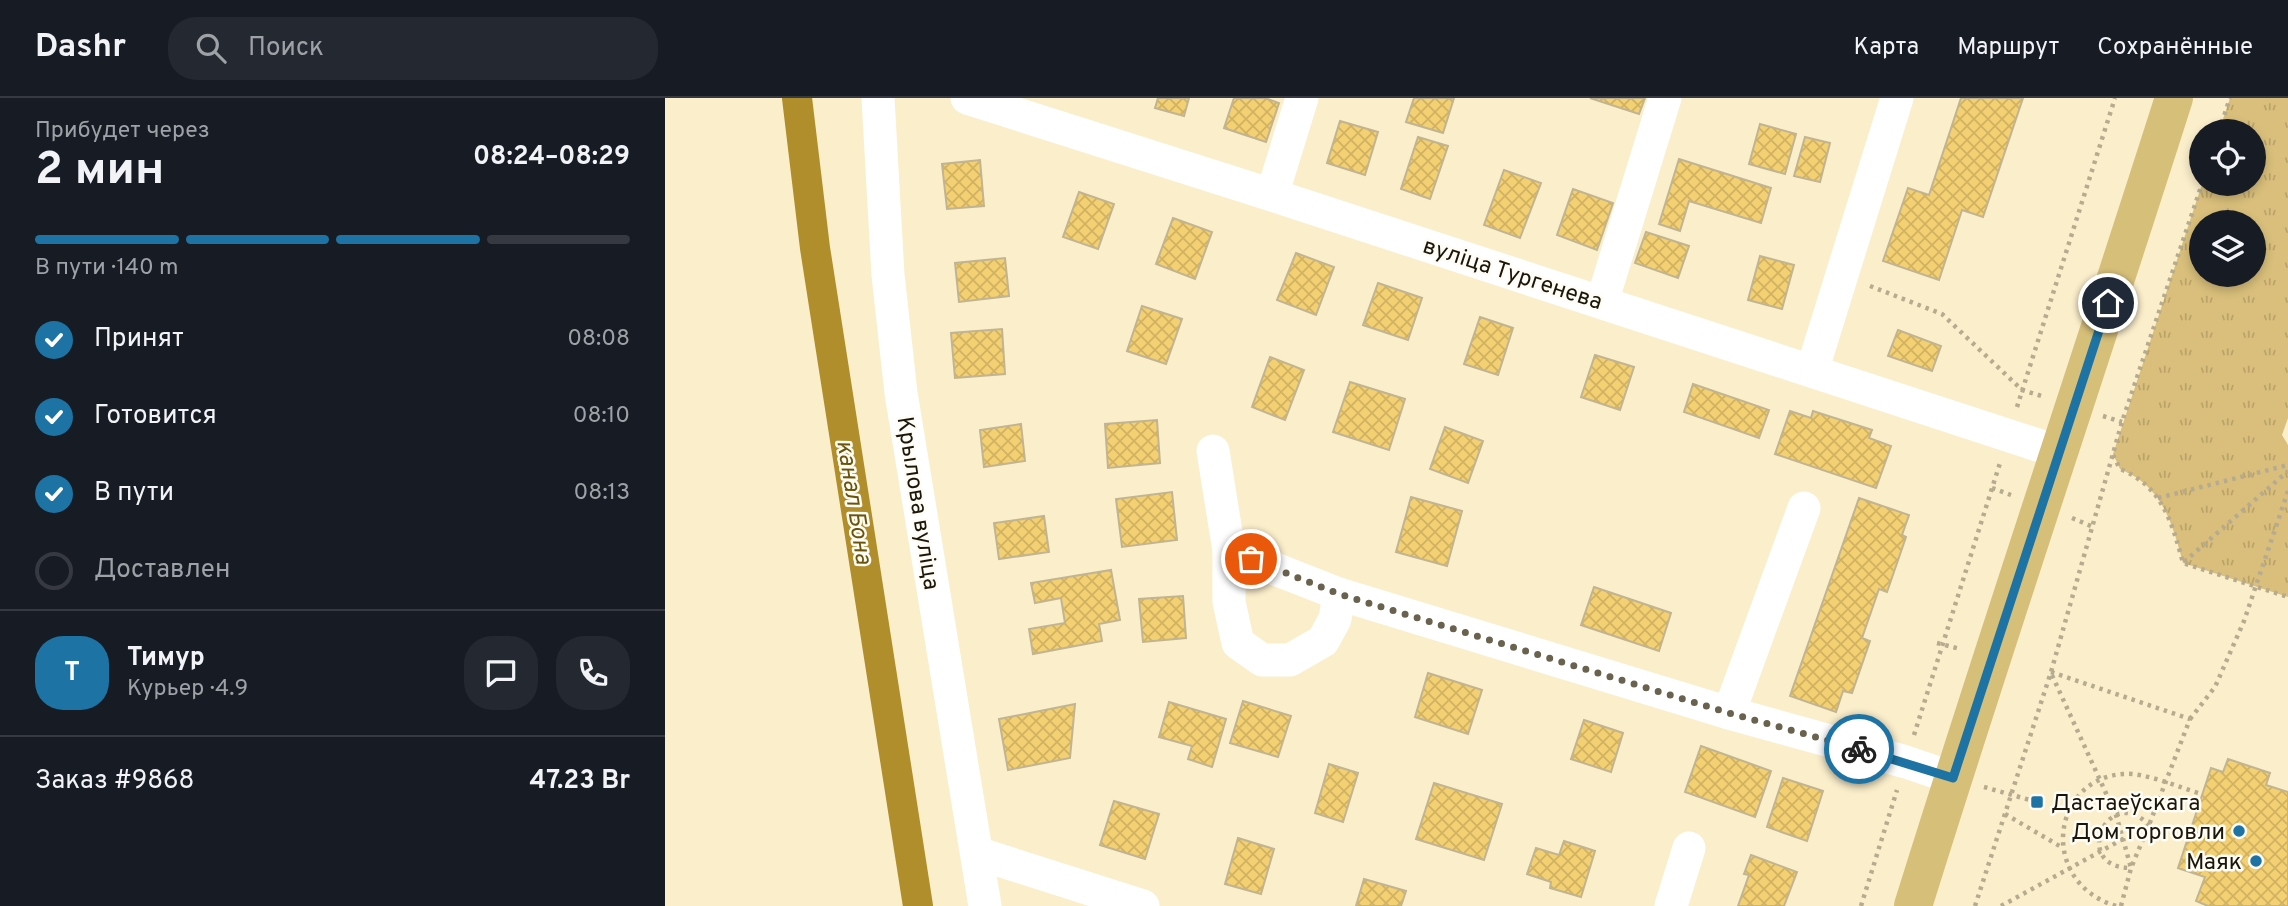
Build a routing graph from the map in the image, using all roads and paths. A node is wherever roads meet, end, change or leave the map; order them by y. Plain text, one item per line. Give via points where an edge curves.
1 (878, 98) edge
2 (967, 98) edge
3 (1301, 98) edge
4 (1665, 98) edge
5 (1897, 98) edge
6 (2115, 98) edge
7 (2173, 98) edge
8 (2230, 98) edge
9 (2223, 119) edge
10 (1272, 195) junction
11 (2198, 196) edge
12 (1842, 275) junction
13 (1602, 302) junction
14 (1812, 371) junction
15 (2022, 390) junction
16 (2009, 436) junction
17 (1213, 451) dead end
18 (2059, 452) junction
19 (2113, 454) junction
20 (2288, 465) edge
21 (2288, 471) edge
22 (2288, 491) edge
23 (2158, 498) junction
24 (1804, 508) dead end
25 (1229, 551) junction
26 (2183, 563) junction
27 (2256, 586) junction
28 (1339, 594) junction
29 (2288, 597) edge
30 (2050, 672) junction
31 (1729, 713) junction
32 (2190, 719) junction
33 (1906, 762) junction
34 (1953, 778) junction
35 (2100, 780) junction
36 (2166, 784) junction
37 (2011, 794) junction
38 (2202, 794) dead end
39 (2036, 802) dead end
40 (2005, 814) junction
41 (2116, 815) junction
42 (2149, 825) junction
43 (2123, 839) junction
44 (1689, 848) dead end
45 (2063, 848) junction
46 (2100, 851) junction
47 (977, 853) junction
48 (2068, 868) junction
49 (2131, 868) junction
50 (985, 906) edge
51 (1143, 906) edge
52 (1671, 906) edge
53 (1861, 906) edge
54 (1913, 906) edge
55 (1975, 906) edge
56 (2001, 906) edge
57 (2118, 906) edge

1 - 47 street, Крылова вуліца via 888,275 901,393
2 - 10 street, вуліца Тургенева
3 - 10 street
4 - 13 street
5 - 12 street
6 - 15 path
7 - 18 main road
8 - 9 path
10 - 13 street, вуліца Тургенева
11 - 19 path
12 - 14 street
12 - 15 path via 1942,314
13 - 14 street, вуліца Тургенева
14 - 16 street, вуліца Тургенева
15 - 16 path
16 - 18 street, вуліца Тургенева
16 - 33 path
17 - 25 street
18 - 34 main road
19 - 23 path via 2120,469 2138,476
19 - 30 path
20 - 23 path
21 - 26 path
22 - 27 path
23 - 26 path
24 - 31 street
25 - 28 street
25 - 28 street via 1229,602 1238,643 1262,660 1290,660 1323,641 1335,619
26 - 27 path
27 - 29 path
27 - 32 path via 2215,687
28 - 31 street
30 - 32 path
30 - 35 path
30 - 37 path
31 - 33 street
32 - 36 path
33 - 34 street
33 - 53 path
34 - 37 path
34 - 54 main road
35 - 36 path via 2122,774 2145,775
35 - 41 path
35 - 45 path via 2071,808 2063,827
36 - 38 path
36 - 42 path
37 - 39 path
37 - 40 path
40 - 45 path
40 - 55 path
41 - 42 path via 2134,814
41 - 43 path
41 - 46 path via 2103,826
42 - 43 path
42 - 49 path
43 - 46 path
43 - 49 path
44 - 52 street
45 - 48 path
46 - 48 path
46 - 49 path via 2113,865
47 - 50 street, Крылова вуліца
47 - 51 street
48 - 56 path
48 - 57 path via 2080,887 2099,901
49 - 57 path

